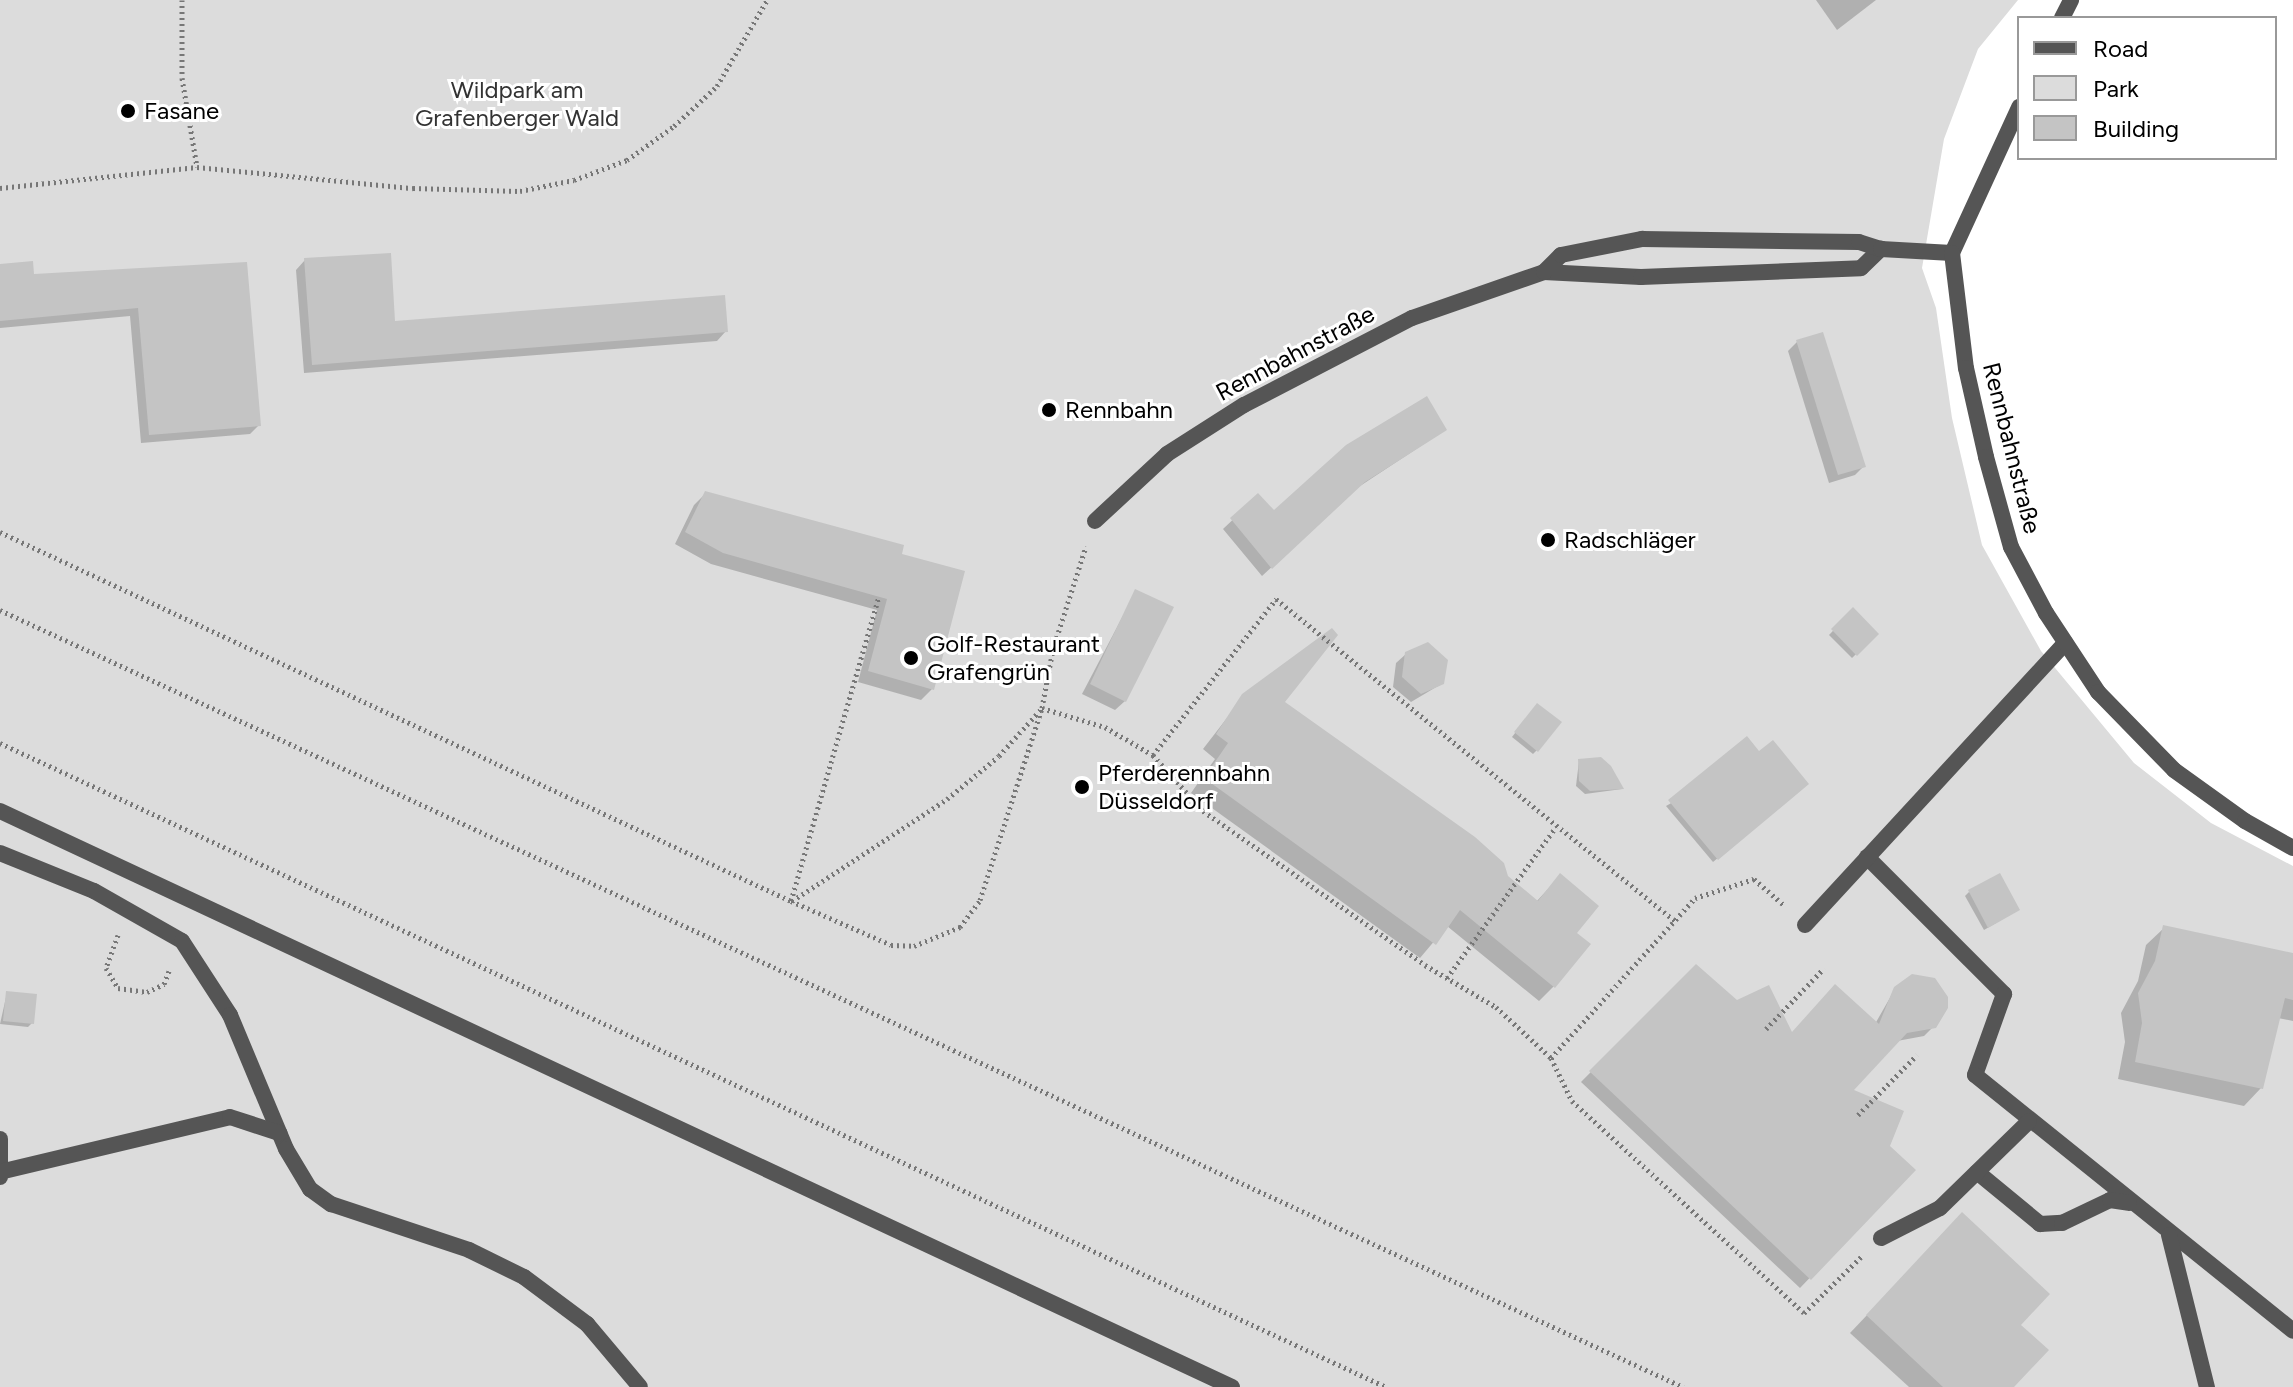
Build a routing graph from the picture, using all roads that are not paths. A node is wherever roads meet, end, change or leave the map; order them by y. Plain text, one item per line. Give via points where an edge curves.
1 (2017, 111) edge
2 (1881, 249) junction
3 (1952, 253) junction
4 (1544, 272) junction
5 (1095, 521) road end
6 (2065, 643) junction
7 (0, 811) edge
8 (2293, 848) edge
9 (0, 853) edge
10 (1867, 857) junction
11 (1805, 925) road end
12 (2029, 1121) junction
13 (279, 1133) junction
14 (0, 1139) edge
15 (1977, 1172) junction
16 (2, 1174) edge
17 (2130, 1203) junction
18 (2169, 1235) junction
19 (1881, 1238) road end
20 (2293, 1331) edge
21 (640, 1387) edge
22 (1232, 1387) edge
23 (2207, 1387) edge

1 - 3 street
2 - 3 street, Rennbahnstraße
2 - 4 street, Rennbahnstraße via 1861,268 1641,277
2 - 4 street, Rennbahnstraße via 1859,242 1642,239 1561,255
3 - 6 street, Rennbahnstraße via 1966,368 2011,547
4 - 5 street, Rennbahnstraße via 1412,318 1244,405 1167,454
6 - 8 street, Rennbahnstraße via 2098,692 2174,770
6 - 10 street
7 - 22 street
9 - 13 street via 94,891 182,941 230,1015
10 - 11 street
10 - 12 street via 2004,994 1975,1075
12 - 15 street
12 - 17 street
13 - 16 street via 230,1117
13 - 21 street via 310,1189 331,1204 469,1250 524,1277 587,1324
14 - 16 street
15 - 17 street via 2040,1224 2062,1223 2110,1200
15 - 19 street via 1940,1208
17 - 18 street
18 - 20 street
18 - 23 street

